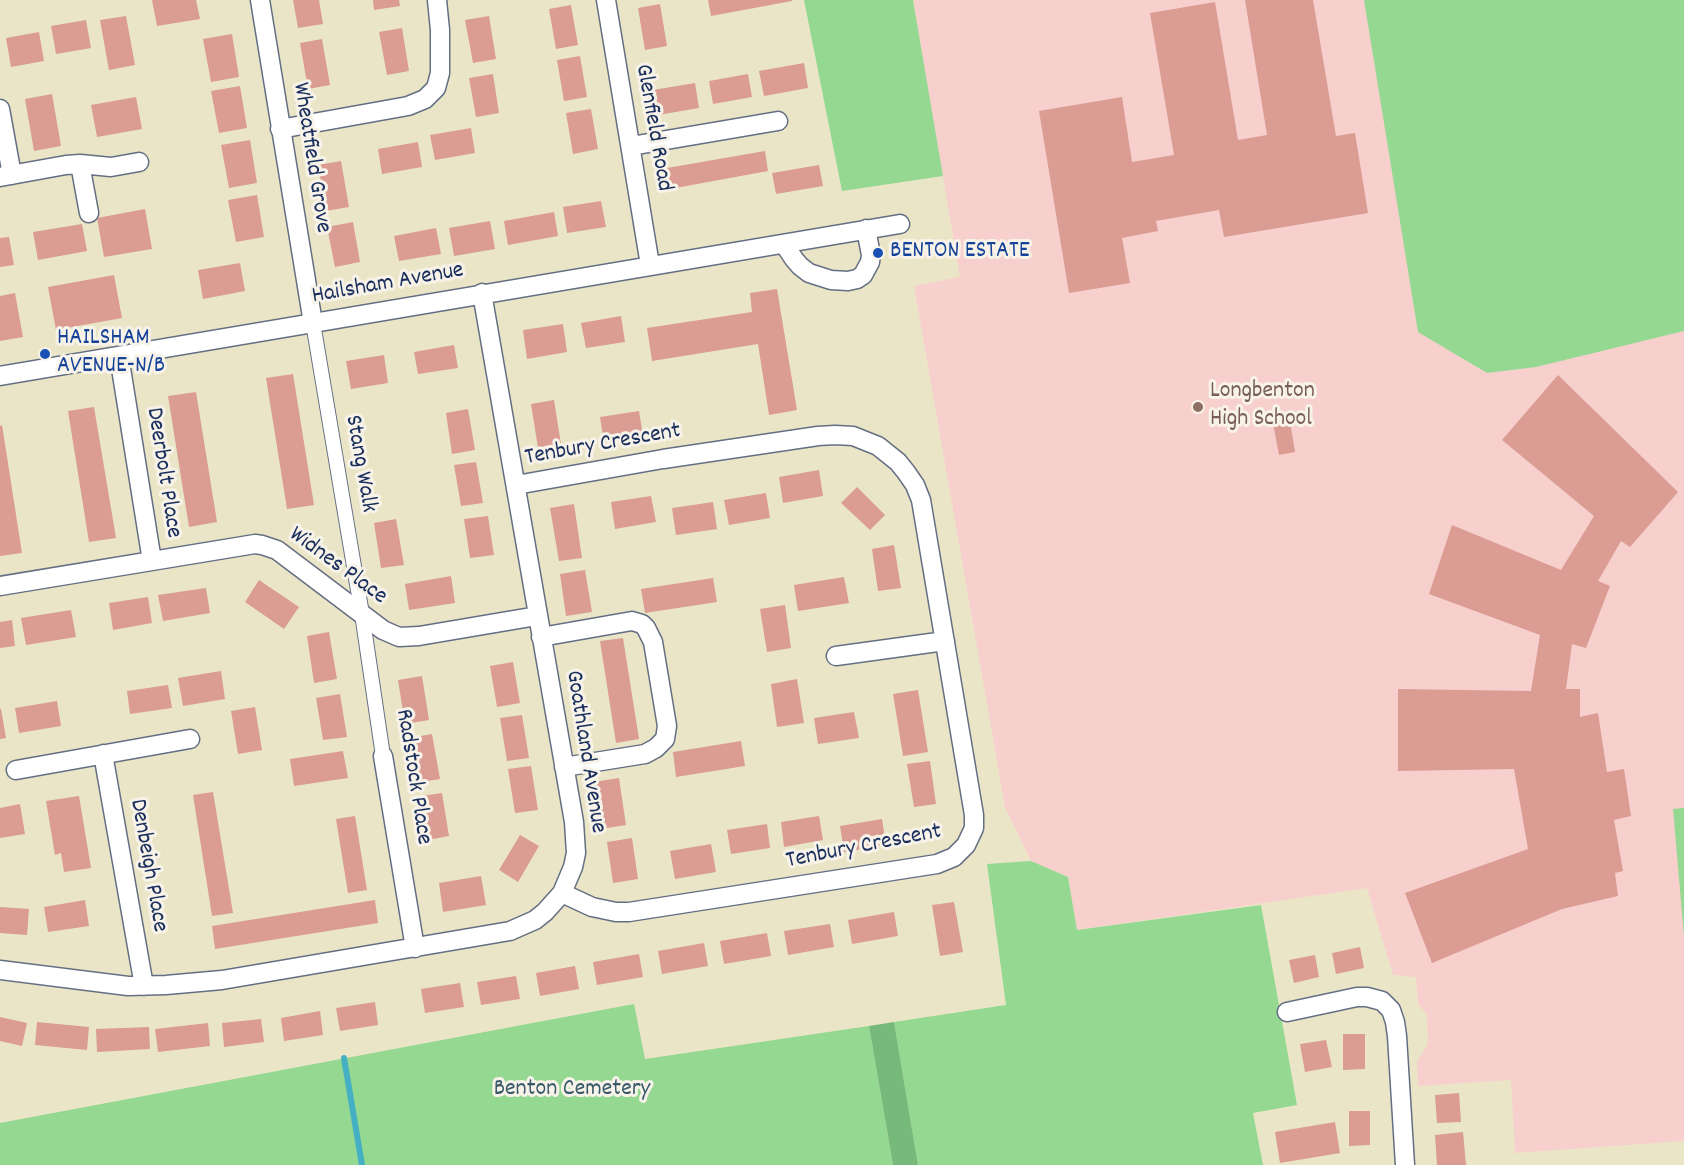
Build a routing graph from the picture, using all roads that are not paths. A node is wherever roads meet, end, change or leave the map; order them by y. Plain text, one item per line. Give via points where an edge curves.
1 (260, 0) edge
2 (437, 0) edge
3 (606, 0) edge
4 (0, 109) edge
5 (778, 121) dead end
6 (280, 129) junction
7 (631, 146) junction
8 (139, 162) dead end
9 (80, 164) junction
10 (6, 176) edge
11 (89, 213) dead end
12 (900, 224) dead end
13 (866, 230) junction
14 (784, 244) junction
15 (650, 265) junction
16 (482, 293) junction
17 (313, 323) junction
18 (119, 356) junction
19 (0, 376) edge
20 (516, 485) junction
21 (152, 561) junction
22 (0, 586) edge
23 (362, 614) junction
24 (537, 616) junction
25 (541, 637) junction
26 (945, 641) junction
27 (836, 656) dead end
28 (190, 739) dead end
29 (103, 754) junction
30 (383, 756) joint
31 (564, 767) junction
32 (16, 770) dead end
33 (562, 893) junction
34 (415, 948) junction
35 (0, 970) edge
36 (144, 986) junction
37 (1287, 1012) dead end
38 (1405, 1165) edge

1 - 6 street, Wheatfield Grove
2 - 6 street via 440,73 436,88 425,99 408,106
3 - 7 street, Glenfield Road
4 - 10 street
5 - 7 street
6 - 17 street, Wheatfield Grove
7 - 15 street, Glenfield Road
8 - 9 street via 111,166
9 - 10 street
9 - 11 street
12 - 13 street, Hailsham Avenue
13 - 14 street, Hailsham Avenue
13 - 14 street via 870,262 863,274 849,281 809,273
14 - 15 street, Hailsham Avenue
15 - 16 street, Hailsham Avenue
16 - 17 street, Hailsham Avenue
16 - 20 street, Goathland Avenue
17 - 18 street, Hailsham Avenue
17 - 23 street, Stang Walk
18 - 19 street, Hailsham Avenue
18 - 21 street, Deerbolt Place
20 - 24 street, Goathland Avenue
20 - 26 street, Tenbury Crescent via 818,436 865,440 898,462 921,500
21 - 22 street, Widnes Place
21 - 23 street, Widnes Place via 255,544 270,546
23 - 24 street, Widnes Place via 392,634 409,638
23 - 30 street, Radstock Place
24 - 25 street, Goathland Avenue
25 - 31 street, Goathland Avenue
25 - 31 street via 632,621 642,624 652,642 667,726 665,739 645,754
26 - 27 street
26 - 33 street, Tenbury Crescent via 974,815 972,835 959,854 938,864 628,912 592,907
28 - 29 street
29 - 32 street
29 - 36 street, Denbeigh Place
30 - 34 street, Radstock Place
31 - 33 street, Goathland Avenue via 576,854
33 - 34 street, Goathland Avenue via 545,912 522,926
34 - 36 street, Goathland Avenue via 222,980
35 - 36 street, Goathland Avenue
37 - 38 street via 1357,997 1382,1001 1391,1010

